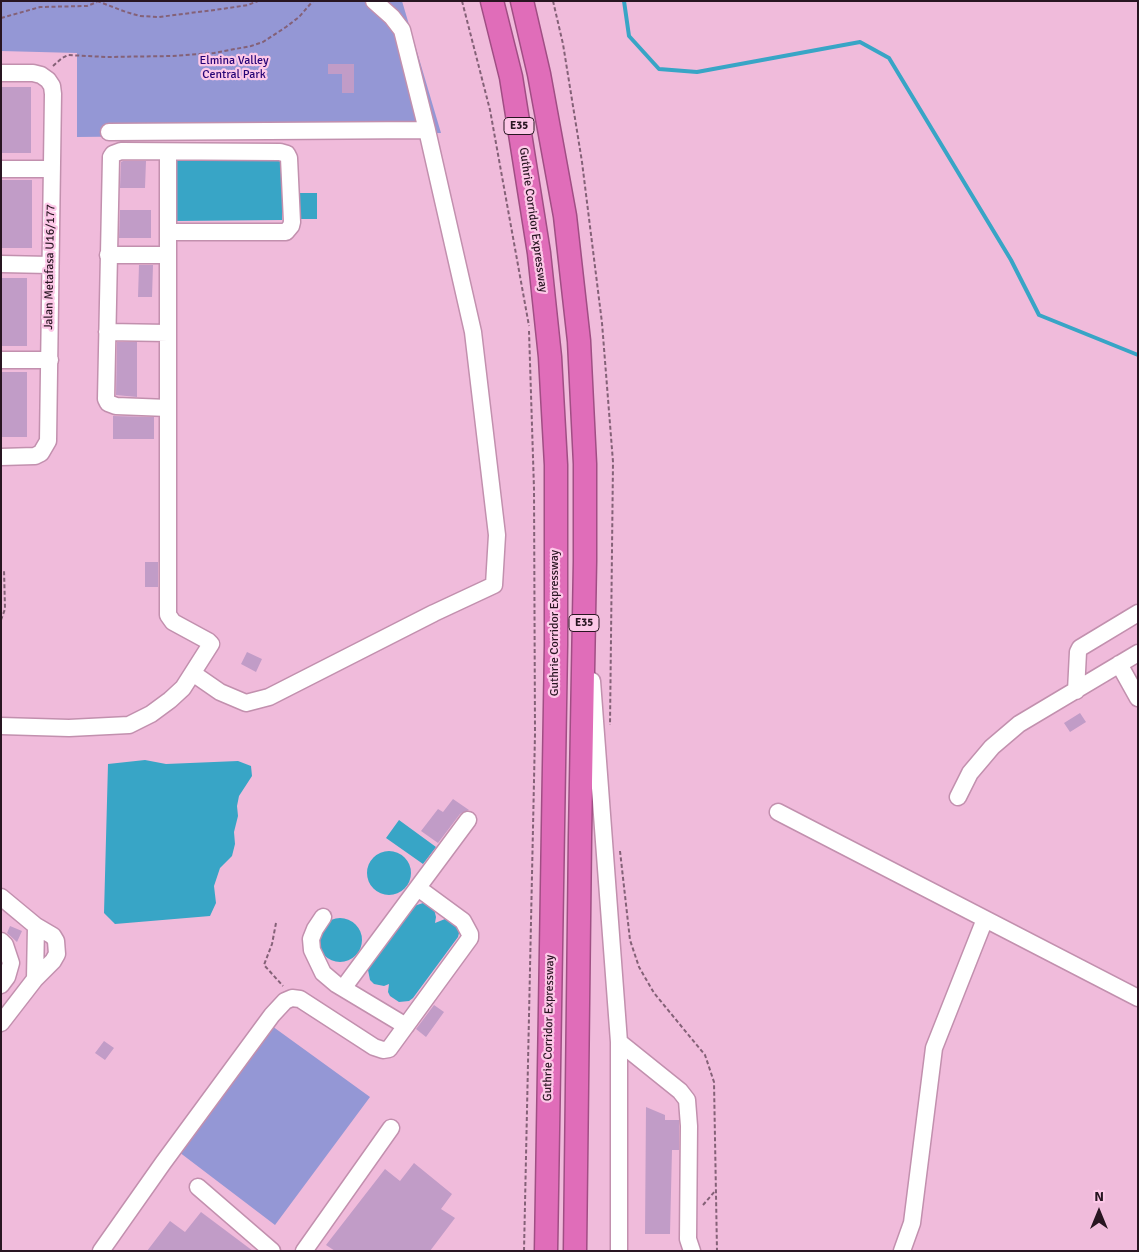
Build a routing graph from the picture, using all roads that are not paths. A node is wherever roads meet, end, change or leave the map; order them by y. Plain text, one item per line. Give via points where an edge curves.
1 (374, 1) edge
2 (492, 1) edge
3 (522, 1) edge
4 (1, 73) edge
5 (427, 130) junction
6 (109, 132) dead end
7 (168, 152) junction
8 (1, 169) edge
9 (52, 169) junction
10 (168, 232) junction
11 (168, 255) junction
12 (108, 256) junction
13 (1, 264) edge
14 (50, 265) junction
15 (107, 332) junction
16 (168, 333) junction
17 (1, 360) edge
18 (50, 360) junction
19 (168, 408) junction
20 (1, 457) edge
21 (585, 561) junction
22 (1138, 614) edge
23 (1138, 653) edge
24 (1119, 664) junction
25 (194, 674) junction
26 (1076, 690) junction
27 (1138, 698) edge
28 (1, 726) edge
29 (958, 797) dead end
30 (778, 812) dead end
31 (468, 820) dead end
32 (418, 888) junction
33 (1, 897) edge
34 (323, 917) dead end
35 (985, 919) junction
36 (1, 941) edge
37 (1, 985) edge
38 (344, 987) junction
39 (1138, 998) edge
40 (1, 1023) edge
41 (406, 1026) junction
42 (619, 1042) junction
43 (391, 1128) dead end
44 (198, 1188) dead end
45 (101, 1251) edge
46 (272, 1251) edge
47 (304, 1251) edge
48 (546, 1251) edge
49 (575, 1251) edge
50 (619, 1251) edge
51 (692, 1251) edge
52 (902, 1251) edge

1 - 5 street via 402,30
2 - 48 highway, Guthrie Corridor Expressway / E35 via 511,77 539,253 550,357 556,465
3 - 21 highway, E35 via 540,74 566,225 579,341 585,464
4 - 9 street, Jalan Metafasa U16/177 via 41,75 52,86
5 - 6 street
5 - 25 street via 473,332 497,535 494,585 269,697 246,703 220,692
7 - 10 street
7 - 10 street via 284,152 290,162 292,222 289,230 281,233
7 - 12 street via 121,151 111,157
8 - 9 street
9 - 14 street, Jalan Metafasa U16/177
10 - 11 street
11 - 12 street
11 - 16 street
12 - 15 street
13 - 14 street
14 - 18 street, Jalan Metafasa U16/177
15 - 16 street
15 - 19 street via 108,403
16 - 19 street
17 - 18 street
18 - 20 street, Jalan Metafasa U16/177 via 48,441 42,453 30,457
19 - 25 street via 168,615 173,622 211,644
21 - 42 street
21 - 49 highway, E35
22 - 26 street via 1080,648
23 - 24 street
24 - 26 street
24 - 27 street
25 - 28 street via 170,700 129,725 69,728
26 - 29 street via 1019,724 992,747 970,773
30 - 35 street
31 - 32 street
32 - 38 street
32 - 41 street via 463,921 470,938
33 - 40 street via 36,926 34,978
34 - 38 street via 311,939 312,950 323,973
35 - 39 street
35 - 52 street via 934,1048 912,1223
36 - 37 street via 11,962
38 - 41 street
41 - 45 street via 388,1049 380,1050 308,1003 292,998 285,1001
42 - 50 street
42 - 51 street via 687,1100 688,1239
43 - 47 street
44 - 46 street

